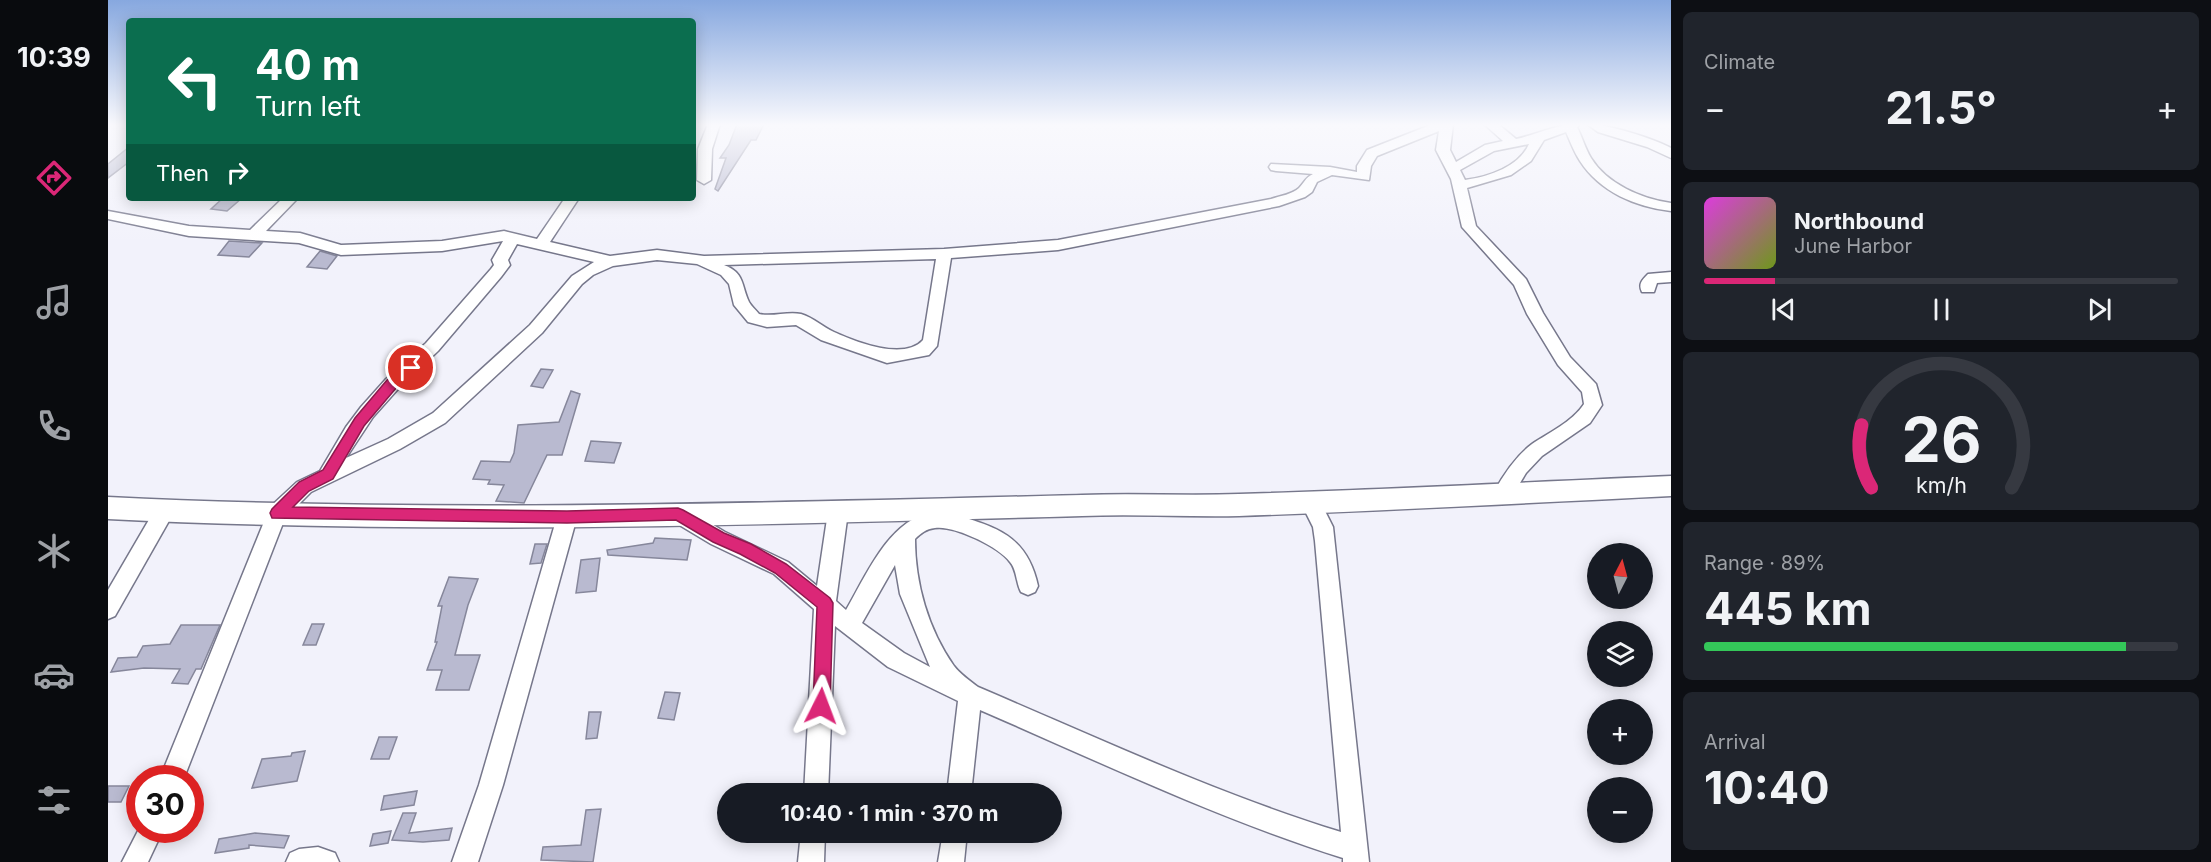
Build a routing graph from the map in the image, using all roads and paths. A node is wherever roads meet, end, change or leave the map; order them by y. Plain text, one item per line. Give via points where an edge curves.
1 (705, 164) edge
2 (1365, 164) edge
3 (1450, 164) edge
4 (1461, 164) edge
5 (1517, 164) edge
6 (1589, 164) edge
7 (1276, 167) dead end
8 (1453, 169) junction
9 (1330, 171) junction
10 (704, 180) dead end
11 (1459, 185) junction
12 (288, 201) edge
13 (570, 201) edge
14 (1671, 207) edge
15 (108, 215) edge
16 (255, 234) junction
17 (513, 237) junction
18 (541, 244) junction
19 (944, 254) junction
20 (700, 260) junction
21 (610, 261) junction
22 (1671, 277) edge
23 (1648, 288) dead end
24 (328, 474) junction
25 (1671, 486) edge
26 (1504, 492) junction
27 (1310, 501) junction
28 (108, 508) edge
29 (164, 512) junction
30 (838, 512) junction
31 (277, 513) junction
32 (678, 514) junction
33 (938, 515) junction
34 (567, 517) junction
35 (905, 537) junction
36 (1028, 586) dead end
37 (825, 603) junction
38 (108, 609) edge
39 (849, 625) junction
40 (970, 695) junction
41 (177, 765) edge
42 (817, 783) edge
43 (960, 783) edge
44 (144, 843) edge
45 (812, 843) edge
46 (954, 843) edge
47 (1355, 856) edge
48 (135, 862) edge
49 (298, 862) edge
50 (326, 862) edge
51 (465, 862) edge
52 (811, 862) edge
53 (951, 862) edge

1 - 10 street
2 - 9 street via 1364,177
3 - 8 street
4 - 8 street
5 - 11 street via 1492,180
6 - 14 street via 1610,183 1643,201
7 - 9 street
8 - 11 street
9 - 19 street via 1311,180 1300,194 1220,216 1058,244
11 - 26 street via 1469,227 1518,278 1564,361 1592,396 1593,405 1584,418 1536,451
12 - 16 street
13 - 18 street
15 - 16 street via 189,231
16 - 17 street via 300,238 341,249 442,246
17 - 18 street
17 - 24 street via 500,260 502,265 439,339 367,412
18 - 21 street
19 - 20 street
19 - 20 street via 931,342 923,351 890,357 827,336 798,319 754,318 742,305 736,282 716,266
20 - 21 street via 657,255
21 - 24 street via 577,280 536,329 439,418
22 - 23 street via 1653,278
24 - 31 street via 304,487
25 - 26 street
26 - 27 street
27 - 33 street
27 - 47 street via 1323,527
28 - 29 street
29 - 31 street
29 - 38 street
30 - 32 street
30 - 33 street
30 - 37 street
31 - 34 street
31 - 41 street
32 - 34 street
32 - 37 street via 781,568
33 - 35 street
33 - 36 street via 1008,547 1021,561
34 - 51 street via 495,774
35 - 39 street
35 - 40 street via 910,594 946,675
37 - 39 street
37 - 42 street
39 - 40 street via 896,660
40 - 43 street
40 - 47 street
44 - 48 street
45 - 52 street
46 - 53 street
49 - 50 street

